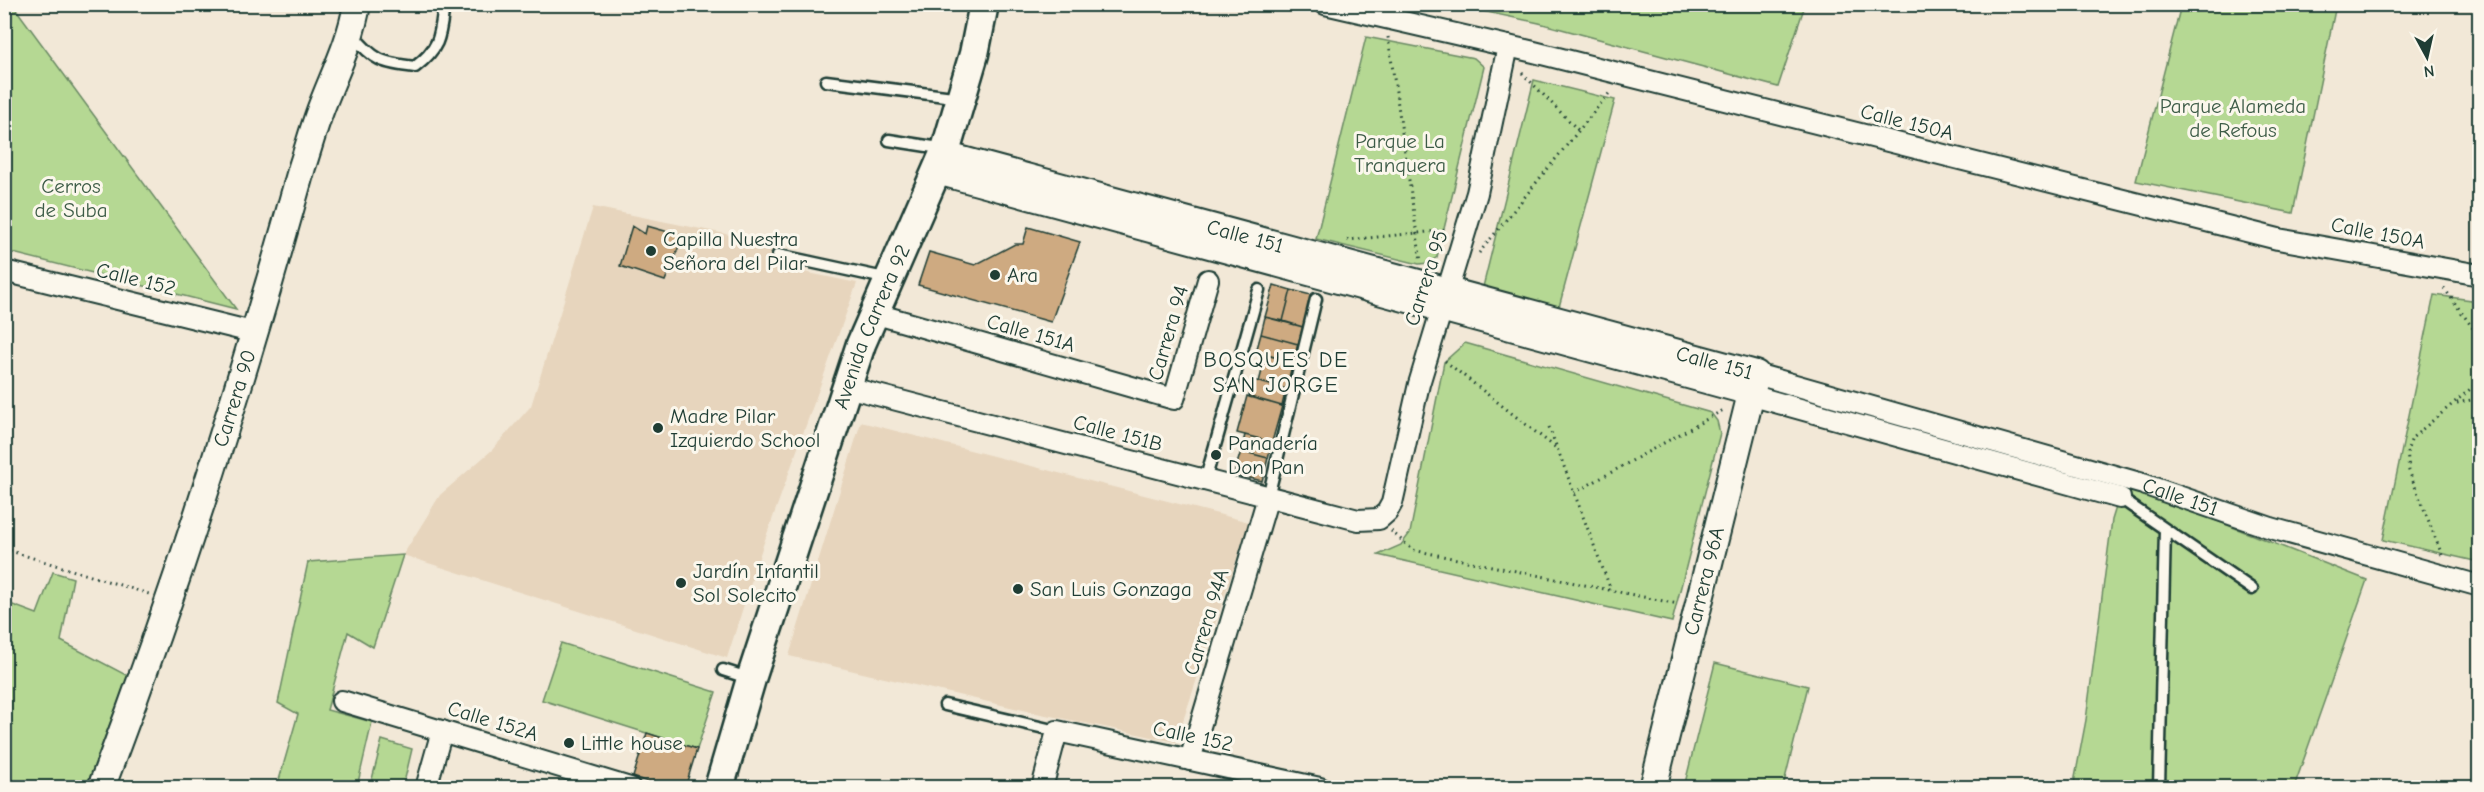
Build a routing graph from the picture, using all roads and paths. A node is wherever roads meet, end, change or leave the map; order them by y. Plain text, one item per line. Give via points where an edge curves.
1 (357, 4) edge
2 (444, 4) edge
3 (984, 4) edge
4 (1325, 4) edge
5 (1385, 17) junction
6 (351, 33) junction
7 (1507, 52) junction
8 (1624, 75) junction
9 (826, 81) dead end
10 (961, 98) junction
11 (1580, 132) junction
12 (889, 140) dead end
13 (942, 159) junction
14 (1467, 229) junction
15 (1417, 233) junction
16 (1338, 241) dead end
17 (778, 255) dead end
18 (1477, 256) dead end
19 (2434, 268) junction
20 (4, 271) edge
21 (2480, 275) edge
22 (889, 279) junction
23 (1208, 280) dead end
24 (1423, 284) junction
25 (1259, 290) dead end
26 (1316, 299) dead end
27 (1444, 301) junction
28 (873, 313) junction
29 (256, 333) junction
30 (2480, 338) edge
31 (1429, 348) junction
32 (2480, 381) edge
33 (1753, 384) junction
34 (847, 387) junction
35 (1174, 399) joint
36 (2480, 399) edge
37 (2456, 403) junction
38 (1549, 427) dead end
39 (1557, 449) junction
40 (1205, 481) junction
41 (1574, 493) junction
42 (1268, 497) junction
43 (2120, 498) joint
44 (1379, 519) junction
45 (2165, 529) junction
46 (4, 549) edge
47 (2451, 579) junction
48 (2480, 586) edge
49 (2252, 589) dead end
50 (1611, 590) junction
51 (170, 600) junction
52 (1698, 608) junction
53 (723, 670) dead end
54 (751, 680) junction
55 (342, 701) dead end
56 (945, 705) dead end
57 (442, 731) junction
58 (1057, 731) junction
59 (1190, 760) junction
60 (101, 788) edge
61 (426, 788) edge
62 (630, 788) edge
63 (719, 788) edge
64 (1042, 788) edge
65 (1320, 788) edge
66 (1653, 788) edge
67 (2159, 788) edge

1 - 6 street, Carrera 90
2 - 6 lane via 440,36 432,54 415,67 389,63 369,54
3 - 10 main road, Avenida Carrera 92
4 - 5 street, Calle 150A
5 - 7 street, Calle 150A
5 - 15 path
6 - 29 street, Carrera 90 via 316,122
7 - 8 street, Calle 150A
7 - 11 path
7 - 14 street, Carrera 95
8 - 11 path
8 - 19 street, Calle 150A via 2278,239
9 - 10 lane
10 - 13 main road, Avenida Carrera 92
11 - 18 path
12 - 13 lane
13 - 22 main road, Avenida Carrera 92
13 - 24 street, Calle 151
13 - 27 street, Calle 151
14 - 15 path
14 - 27 street, Carrera 95
15 - 16 path
15 - 24 path
17 - 22 lane
19 - 21 street, Calle 150A
19 - 30 path via 2449,297
20 - 29 street, Calle 152
22 - 28 main road, Avenida Carrera 92
23 - 35 street, Carrera 94
24 - 27 street, Calle 151
25 - 40 lane
26 - 42 lane
27 - 31 street, Carrera 95
27 - 33 street, Calle 151
28 - 34 main road, Avenida Carrera 92
28 - 35 street, Calle 151A
29 - 51 street, Carrera 90
31 - 39 path
31 - 44 street, Carrera 95 via 1392,503
32 - 37 path
33 - 41 path
33 - 43 street, Calle 151
33 - 47 street, Calle 151 via 2143,484 2271,528
33 - 52 street, Carrera 96A
34 - 40 street, Calle 151B
34 - 54 main road, Avenida Carrera 92
36 - 37 path
37 - 47 path via 2412,438 2407,451 2409,471
38 - 39 path
39 - 41 path
40 - 42 street, Calle 151B
41 - 50 path
42 - 44 street, Calle 151B via 1358,520
42 - 59 street, Carrera 94A
43 - 45 lane
44 - 50 path via 1413,550
45 - 49 lane
45 - 67 lane
46 - 51 path
47 - 48 street, Calle 151
50 - 52 path
51 - 60 street, Carrera 90
52 - 66 street, Carrera 96A
53 - 54 lane
54 - 63 main road, Avenida Carrera 92
55 - 57 street, Calle 152A
56 - 58 lane
57 - 61 street
57 - 62 street, Calle 152A
58 - 59 street, Calle 152
58 - 64 street
59 - 65 street, Calle 152

